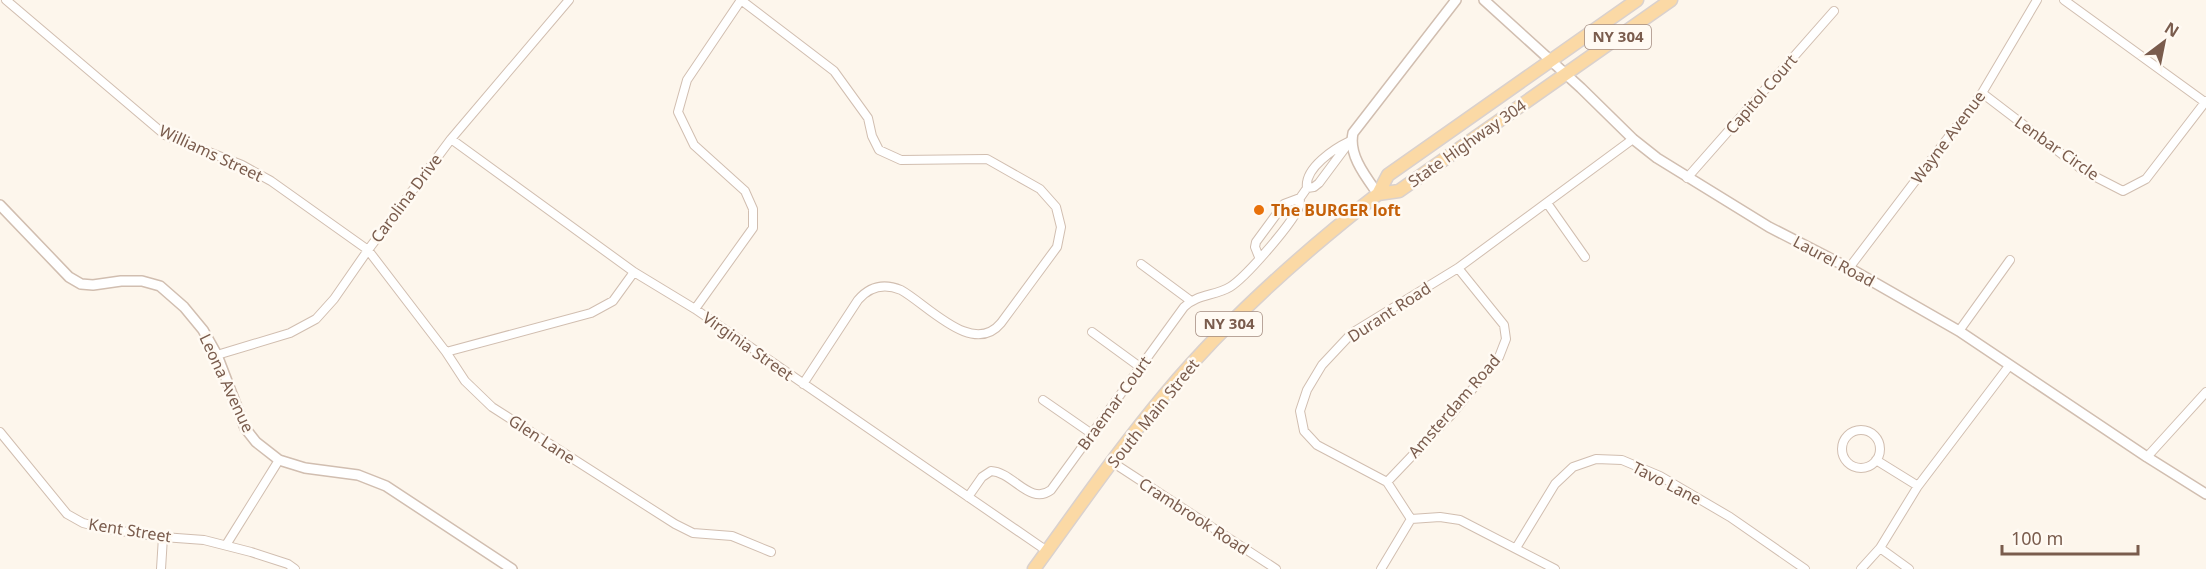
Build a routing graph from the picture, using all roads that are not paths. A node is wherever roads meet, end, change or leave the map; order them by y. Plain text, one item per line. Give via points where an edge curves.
1 (6, 0) edge
2 (569, 0) edge
3 (741, 0) edge
4 (1456, 0) edge
5 (1484, 0) edge
6 (1637, 0) edge
7 (1671, 0) edge
8 (2037, 0) edge
9 (2064, 0) edge
10 (1834, 11) dead end
11 (1550, 60) junction
12 (1565, 74) junction
13 (1982, 93) junction
14 (2206, 102) edge
15 (451, 138) junction
16 (1633, 139) junction
17 (1352, 140) junction
18 (1687, 178) junction
19 (1378, 194) junction
20 (1300, 198) junction
21 (1547, 203) junction
22 (0, 205) edge
23 (368, 250) junction
24 (1259, 257) junction
25 (1585, 257) dead end
26 (2010, 260) dead end
27 (1141, 264) dead end
28 (1458, 268) junction
29 (1849, 268) junction
30 (634, 272) junction
31 (1191, 301) junction
32 (695, 309) junction
33 (1092, 332) dead end
34 (1959, 332) junction
35 (446, 352) junction
36 (217, 355) junction
37 (2009, 366) junction
38 (1140, 367) junction
39 (803, 384) junction
40 (2206, 392) edge
41 (1043, 399) dead end
42 (0, 432) edge
43 (1092, 434) junction
44 (2147, 457) junction
45 (279, 460) junction
46 (1876, 460) junction
47 (1112, 462) junction
48 (1387, 482) junction
49 (1918, 486) junction
50 (2206, 494) edge
51 (968, 497) junction
52 (1411, 519) junction
53 (163, 537) junction
54 (226, 545) junction
55 (1516, 548) junction
56 (1880, 548) junction
57 (1047, 551) junction
58 (771, 552) dead end
59 (161, 569) edge
60 (295, 569) edge
61 (512, 569) edge
62 (1034, 569) edge
63 (1276, 569) edge
64 (1382, 569) edge
65 (1555, 569) edge
66 (1805, 569) edge
67 (1861, 569) edge
68 (1909, 569) edge

1 - 23 street, Williams Street via 165,135 242,165 271,181
2 - 15 street, Carolina Drive
3 - 32 street via 687,80 678,112 694,145 745,191 753,209 753,228
3 - 39 street via 834,71 868,118 879,150 900,160 987,159 1040,189 1056,207 1061,227 1057,248 994,331 985,336 966,333 901,290 877,286 858,300
4 - 17 street via 1356,126
5 - 11 street, Laurel Road
6 - 11 main road, State Highway 304 / NY 304
7 - 12 main road, State Highway 304 / NY 304
8 - 13 street, Wayne Avenue
9 - 14 street
10 - 18 street, Capitol Court
11 - 12 street, Laurel Road
11 - 19 main road, State Highway 304 / NY 304 via 1388,175
12 - 16 street, Laurel Road
12 - 19 main road, State Highway 304 / NY 304 via 1399,191
13 - 14 street, Lenbar Circle via 2084,171 2123,191 2146,179
13 - 29 street, Wayne Avenue
15 - 23 street, Carolina Drive
15 - 30 street, Virginia Street
16 - 18 street, Laurel Road
16 - 21 street, Durant Road
17 - 19 street via 1359,163
17 - 20 street via 1325,156 1308,178
18 - 29 street, Laurel Road via 1769,227
19 - 47 main road, South Main Street / NY 304 via 1238,315 1171,388
20 - 24 street via 1297,212
20 - 24 street via 1284,204 1258,238 1255,247
21 - 25 street
21 - 28 street, Durant Road
22 - 36 street, Leona Avenue via 69,277 81,284 142,281 160,286 184,307
23 - 35 street, Glen Lane
23 - 36 street, Carolina Drive via 316,319 290,333
24 - 31 street, Braemar Court via 1231,286
26 - 34 street
27 - 31 street
28 - 48 street, Amsterdam Road via 1504,325 1506,339 1500,357
28 - 48 street, Durant Road via 1352,333 1322,365 1300,411 1304,431 1317,445
29 - 34 street, Laurel Road
30 - 32 street, Virginia Street
30 - 35 street via 613,301 591,313
31 - 38 street, Braemar Court
32 - 39 street, Virginia Street
33 - 38 street
34 - 37 street, Laurel Road
35 - 58 street, Glen Lane via 465,381 492,406 675,524 693,533 732,536
36 - 45 street, Leona Avenue via 245,428
37 - 44 street, Laurel Road
37 - 49 street
38 - 43 street, Braemar Court
39 - 51 street, Virginia Street
40 - 44 street
41 - 43 street
42 - 53 street, Kent Street via 68,514 106,529
43 - 51 street, Braemar Court via 1045,494 1033,494 1005,474 992,471 982,477
44 - 50 street, Laurel Road
45 - 54 street
45 - 61 street, Leona Avenue via 305,468 358,475 386,486
46 - 46 street via 1866,467 1851,464 1843,454 1845,438 1855,431 1872,434 1880,451
46 - 49 street
47 - 57 main road, South Main Street / NY 304
47 - 63 street, Crambrook Road
48 - 52 street, Durant Road
49 - 56 street
51 - 57 street, Virginia Street
52 - 55 street via 1460,520
52 - 64 street
53 - 54 street, Kent Street
53 - 59 street
54 - 60 street, Kent Street
55 - 65 street
55 - 66 street, Tavo Lane via 1555,484 1573,467 1596,459 1622,460 1660,476 1730,517
56 - 67 street
56 - 68 street
57 - 62 main road, South Main Street / NY 304

